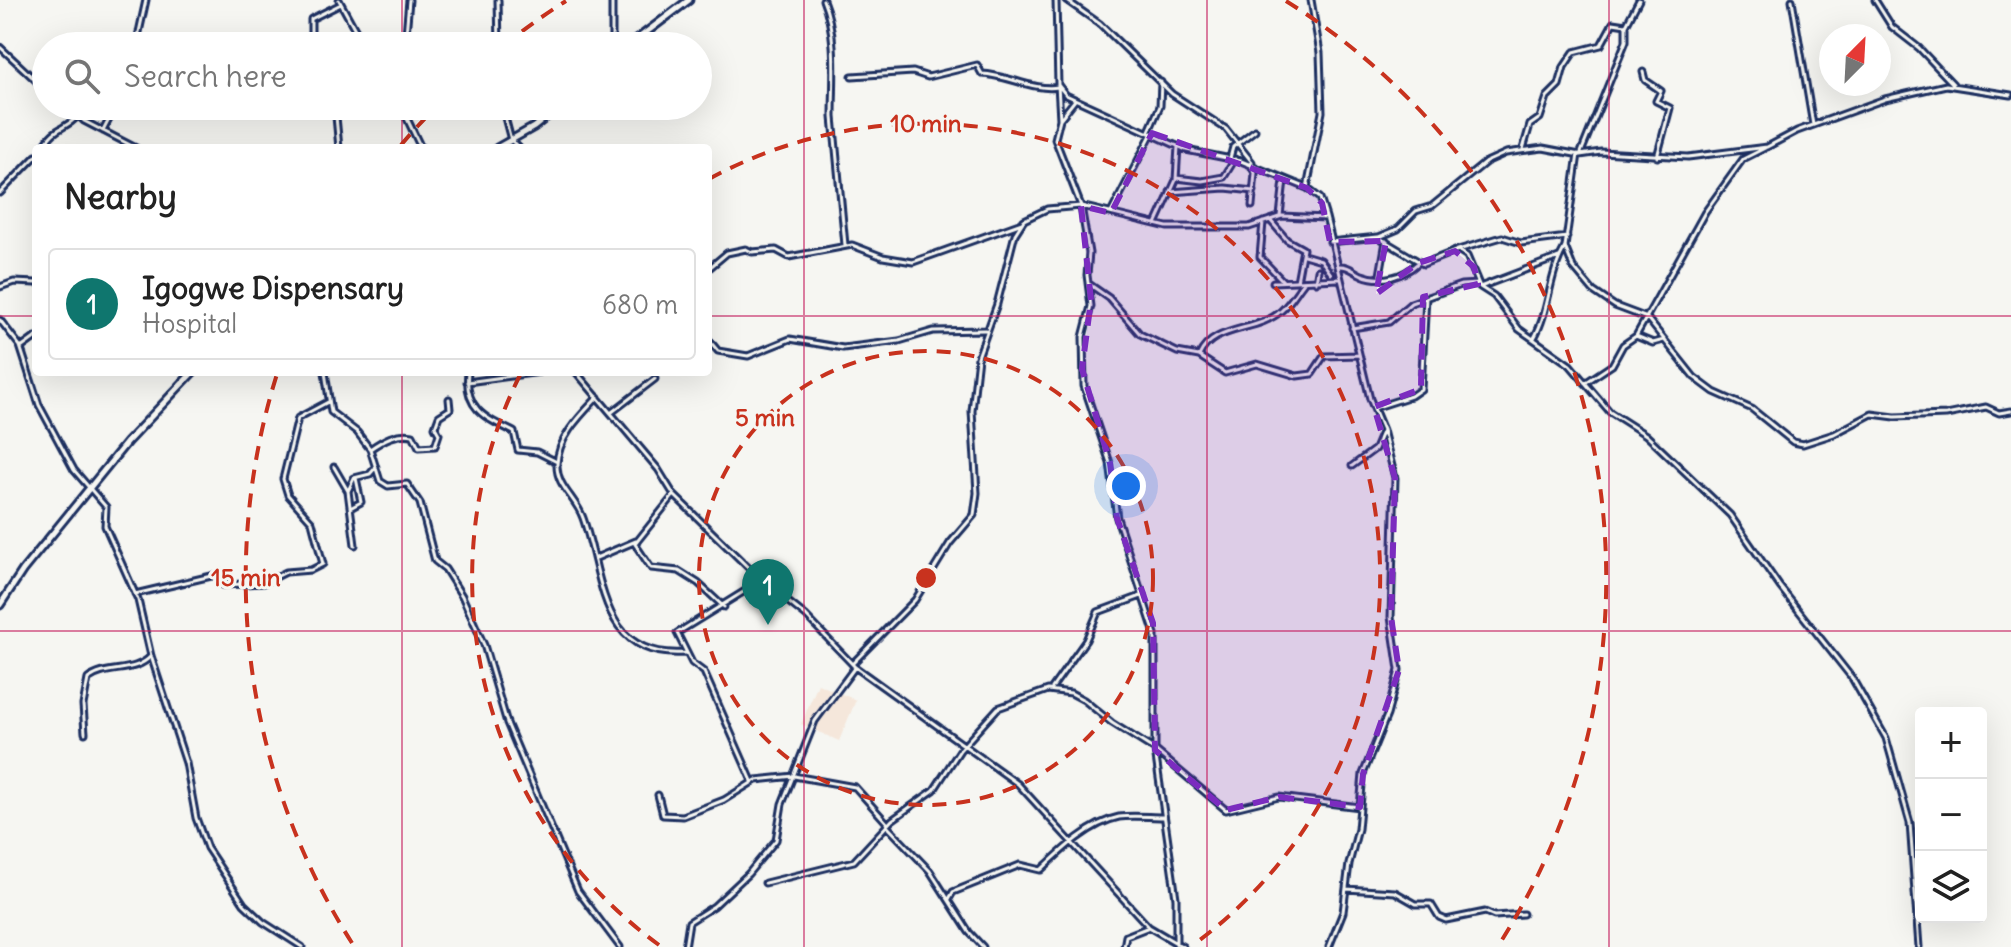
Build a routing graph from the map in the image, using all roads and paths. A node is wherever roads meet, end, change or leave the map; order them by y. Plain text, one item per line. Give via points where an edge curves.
1 (146, 0) edge
2 (409, 0) edge
3 (498, 0) edge
4 (612, 0) edge
5 (689, 0) edge
6 (823, 0) edge
7 (1056, 0) edge
8 (1066, 0) edge
9 (1311, 0) edge
10 (1639, 0) edge
11 (1792, 0) edge
12 (1875, 0) edge
13 (340, 2) edge
14 (1626, 25) junction
15 (139, 32) edge
16 (311, 32) edge
17 (356, 32) edge
18 (406, 32) edge
19 (499, 32) edge
20 (612, 32) edge
21 (647, 32) edge
22 (0, 47) edge
23 (1643, 72) dead end
24 (852, 76) dead end
25 (32, 77) edge
26 (1161, 82) junction
27 (1953, 84) junction
28 (1058, 86) junction
29 (2011, 95) edge
30 (1075, 100) junction
31 (1060, 119) junction
32 (74, 120) edge
33 (85, 120) edge
34 (109, 120) edge
35 (336, 120) edge
36 (408, 120) edge
37 (506, 120) edge
38 (540, 120) edge
39 (1813, 125) junction
40 (1255, 130) dead end
41 (103, 131) junction
42 (1150, 132) junction
43 (511, 140) junction
44 (1237, 143) junction
45 (44, 144) edge
46 (122, 144) edge
47 (339, 144) edge
48 (419, 144) edge
49 (504, 144) edge
50 (515, 144) edge
51 (1178, 146) junction
52 (1767, 147) junction
53 (1523, 149) junction
54 (1579, 155) junction
55 (1231, 156) junction
56 (1657, 157) junction
57 (32, 160) edge
58 (1252, 164) junction
59 (1176, 178) junction
60 (1284, 180) junction
61 (1307, 188) junction
62 (1254, 191) junction
63 (1170, 192) junction
64 (0, 193) edge
65 (1081, 206) junction
66 (1252, 206) dead end
67 (1111, 213) junction
68 (1280, 216) junction
69 (1326, 217) junction
70 (1270, 220) junction
71 (1263, 222) junction
72 (1022, 223) junction
73 (1156, 224) junction
74 (1378, 237) junction
75 (1567, 237) junction
76 (1386, 241) junction
77 (1330, 242) junction
78 (845, 247) junction
79 (1565, 247) junction
80 (1458, 250) junction
81 (1304, 255) junction
82 (1559, 257) junction
83 (1418, 263) junction
84 (712, 265) edge
85 (1337, 267) junction
86 (1318, 270) dead end
87 (1331, 274) junction
88 (1380, 277) junction
89 (1339, 279) junction
90 (1328, 280) junction
91 (1283, 281) junction
92 (1297, 281) junction
93 (1273, 282) dead end
94 (1304, 282) junction
95 (1316, 282) junction
96 (32, 283) edge
97 (1089, 284) junction
98 (1479, 286) junction
99 (0, 287) edge
100 (1426, 297) junction
101 (1637, 314) junction
102 (1647, 318) junction
103 (0, 320) edge
104 (1352, 328) junction
105 (1642, 328) junction
106 (985, 330) junction
107 (1636, 336) junction
108 (1533, 339) junction
109 (32, 340) edge
110 (1664, 340) junction
111 (712, 344) edge
112 (21, 348) junction
113 (1359, 355) junction
114 (1199, 356) junction
115 (189, 376) edge
116 (325, 376) edge
117 (468, 376) edge
118 (511, 376) edge
119 (580, 376) edge
120 (655, 379) dead end
121 (467, 382) junction
122 (1585, 383) junction
123 (598, 397) junction
124 (449, 399) dead end
125 (328, 402) junction
126 (1374, 408) junction
127 (2011, 411) edge
128 (612, 412) junction
129 (1383, 430) junction
130 (370, 449) junction
131 (557, 462) junction
132 (1352, 466) dead end
133 (334, 467) dead end
134 (376, 467) junction
135 (356, 478) junction
136 (88, 490) junction
137 (348, 491) junction
138 (674, 495) junction
139 (352, 507) junction
140 (636, 541) junction
141 (355, 545) dead end
142 (596, 558) junction
143 (224, 573) dead end
144 (762, 581) junction
145 (223, 585) dead end
146 (135, 594) junction
147 (1144, 595) junction
148 (0, 605) edge
149 (724, 607) junction
150 (685, 653) junction
151 (151, 656) junction
152 (853, 666) junction
153 (1048, 690) junction
154 (85, 733) dead end
155 (967, 745) junction
156 (1155, 750) junction
157 (794, 776) junction
158 (752, 781) junction
159 (658, 795) dead end
160 (1360, 807) junction
161 (1163, 817) junction
162 (887, 825) junction
163 (1072, 845) junction
164 (765, 883) dead end
165 (1346, 889) junction
166 (949, 899) junction
167 (1523, 914) dead end
168 (1149, 927) junction
169 (1176, 944) junction
170 (302, 947) edge
171 (620, 947) edge
172 (685, 947) edge
173 (983, 947) edge
174 (1124, 947) edge
175 (1183, 947) edge
176 (1329, 947) edge
177 (1919, 947) edge

1 - 15 street
2 - 18 street
3 - 19 street
4 - 20 street
5 - 21 main road
6 - 78 street via 833,23 833,117
7 - 28 street
8 - 26 street via 1100,24
9 - 61 street via 1322,112
10 - 14 street
11 - 39 street
12 - 27 street via 1894,29
13 - 16 street via 311,19
13 - 17 street
14 - 53 street via 1613,23 1600,46 1574,52 1540,118 1530,125
14 - 54 street via 1626,41
22 - 25 street
23 - 56 street via 1645,80 1661,91 1656,101 1670,108
24 - 28 street via 913,72 928,77 977,65 982,74
26 - 42 street via 1160,106
26 - 44 street via 1226,129
27 - 29 street
27 - 39 street via 1885,99
28 - 30 street
28 - 31 street
30 - 31 street
30 - 42 street
31 - 65 street via 1055,139
32 - 45 street via 52,131
33 - 41 street
34 - 41 street
35 - 47 street
36 - 48 street
37 - 43 street
38 - 43 main road
39 - 52 street
40 - 44 street
41 - 46 street
42 - 51 street
42 - 67 street
43 - 49 main road
43 - 50 street
44 - 55 street
44 - 58 street
51 - 55 street
51 - 59 street
52 - 56 street
52 - 102 street via 1743,159 1705,212
53 - 54 street
53 - 74 street via 1491,159 1432,206
54 - 56 street
54 - 75 street
55 - 58 street
55 - 59 street via 1224,177
57 - 64 street
58 - 60 street
58 - 62 street
59 - 63 street
60 - 61 street
60 - 68 street
61 - 69 street via 1320,198
62 - 63 street
62 - 66 street
63 - 73 street
65 - 67 street
65 - 72 street via 1047,209
65 - 97 street
67 - 73 street
68 - 69 street
68 - 70 street
69 - 77 street
70 - 71 street
70 - 81 street
71 - 73 street via 1238,227
71 - 91 street via 1260,257
72 - 78 street via 913,262 856,245
72 - 106 street
74 - 76 street
74 - 77 street
75 - 79 street
75 - 80 street via 1521,243 1502,237
76 - 83 street
76 - 88 street
77 - 85 street
78 - 84 street via 789,257 771,249 737,250
79 - 82 street
79 - 101 street via 1593,291
80 - 83 street
80 - 98 street via 1471,260
81 - 87 street via 1321,260
81 - 92 street
82 - 98 street
82 - 108 street
83 - 88 street via 1400,277
85 - 87 street
85 - 88 street
85 - 89 street
86 - 95 street
87 - 90 street
89 - 90 street
89 - 104 street
90 - 95 street
91 - 92 street
91 - 93 street
92 - 94 street
94 - 95 street
94 - 114 street via 1280,312 1208,342
96 - 99 street
97 - 114 street via 1109,298 1140,334
97 - 147 street via 1084,386 1110,463 1117,518
98 - 100 street via 1461,285
98 - 108 street
100 - 104 street via 1401,308 1391,321
100 - 126 street via 1421,389
101 - 102 street
101 - 105 street
102 - 105 street
102 - 110 street
103 - 112 street
104 - 113 street
105 - 107 street
106 - 111 street via 933,331 843,348 790,339 748,356 718,351
106 - 152 street via 972,411 974,515 915,600
107 - 110 street via 1653,343
107 - 122 street via 1623,345 1612,365
108 - 122 street via 1570,365
109 - 112 street
110 - 127 street via 1704,386 1752,409 1798,444 1834,434 1872,414 1946,415 1986,407
112 - 136 street via 39,405
113 - 114 street via 1324,356 1312,374 1301,377 1257,364 1225,373
113 - 126 street
115 - 136 main road
116 - 125 street
117 - 121 street
118 - 121 street
119 - 123 street
120 - 128 street
121 - 131 street via 473,407 491,423 514,432 517,450
122 - 177 street via 1610,412 1646,435 1730,515 1852,678 1887,743 1910,823
123 - 128 street
123 - 131 street via 574,424
124 - 130 street via 450,409 435,427 435,446 419,447 409,433 388,437
125 - 130 street via 332,414
125 - 145 street via 298,418 282,474 287,494 312,522 323,564 264,583
126 - 129 street
128 - 138 street
129 - 132 street via 1375,449
129 - 160 street via 1396,482 1391,617 1399,670 1363,774
130 - 134 street
131 - 142 street via 559,480 575,499
133 - 137 street
134 - 135 street
134 - 171 street via 382,483 407,484 419,500 434,559 462,596 479,634 507,723 570,873
135 - 137 street
135 - 139 street via 361,502
136 - 146 street via 106,507 105,524
136 - 148 main road
137 - 139 street
138 - 140 street
138 - 144 street
139 - 141 street
140 - 142 street
140 - 149 street via 651,568 679,571
142 - 150 street via 617,628 661,652
143 - 146 street
144 - 149 street
144 - 152 street via 806,616
146 - 151 street
147 - 153 street via 1098,612 1063,677
147 - 156 street via 1156,644
149 - 150 street via 677,633
150 - 158 street via 703,669
151 - 154 street via 88,679
151 - 170 street via 207,848 252,913
152 - 155 street
152 - 157 street via 819,713
153 - 155 street via 1001,706
153 - 156 street via 1077,695
155 - 162 street via 934,790
155 - 163 street via 1018,784
156 - 160 street via 1226,810 1279,797
156 - 161 street
157 - 158 street
157 - 162 street via 855,787
157 - 172 street via 776,840 710,910 689,922
158 - 159 street via 724,800 678,817 663,815
160 - 165 street
161 - 163 street via 1114,818
161 - 169 street via 1176,898
162 - 164 street via 854,861
162 - 166 street
163 - 166 street via 1039,871 1020,865 953,892
163 - 168 street
165 - 167 street via 1395,892 1416,904 1431,904 1446,920 1485,912
165 - 176 street
166 - 173 street
168 - 169 street
168 - 174 street via 1126,936
169 - 175 street

